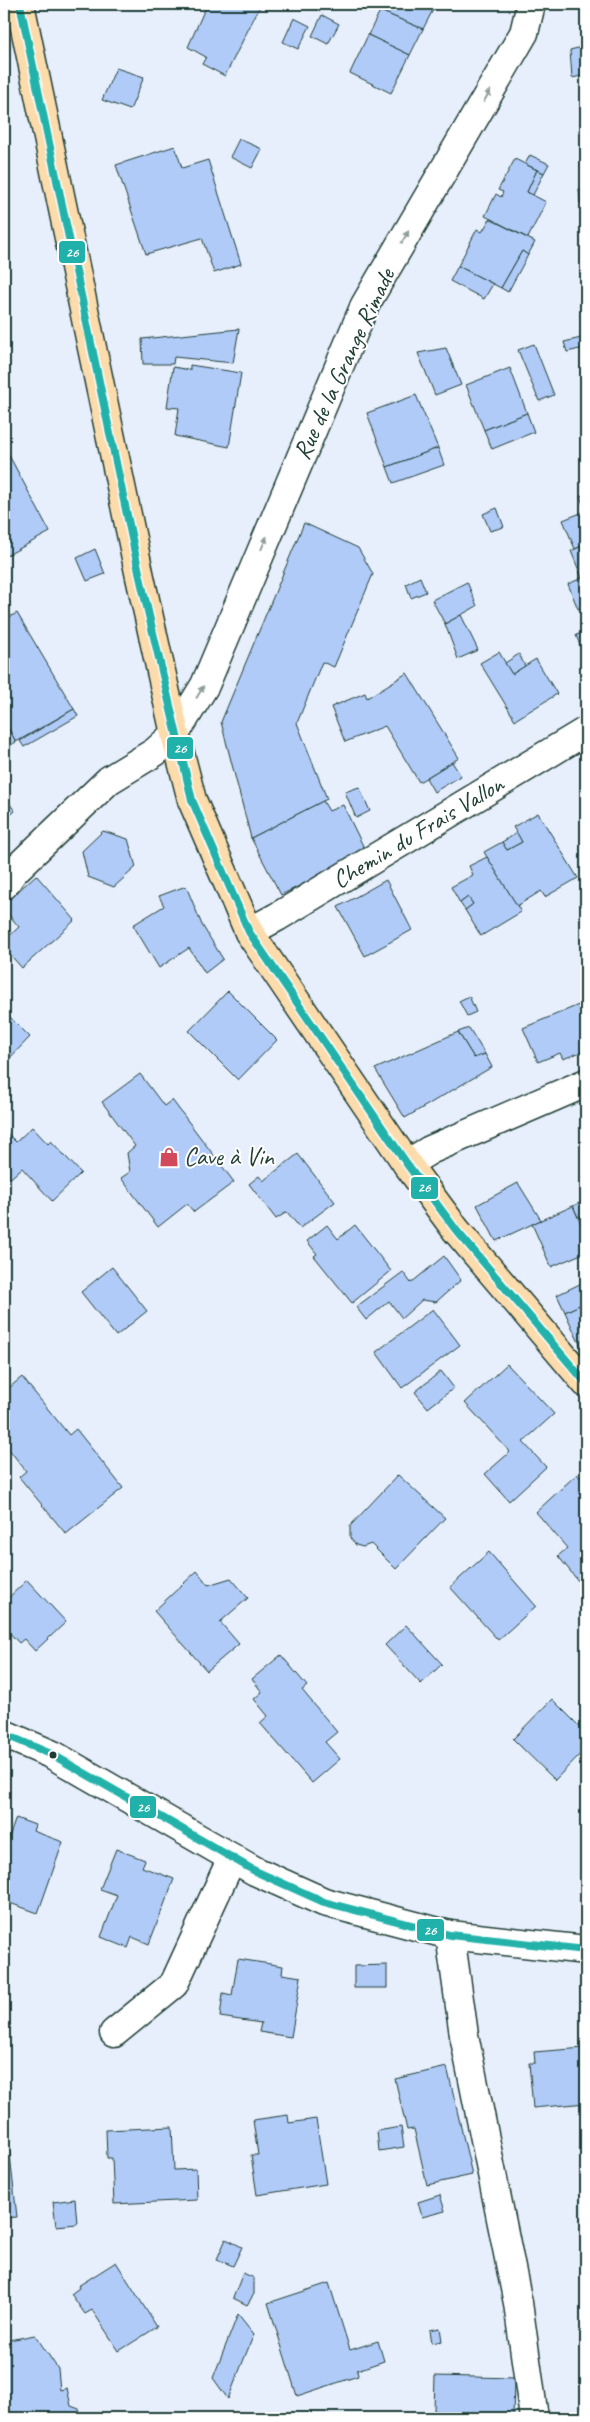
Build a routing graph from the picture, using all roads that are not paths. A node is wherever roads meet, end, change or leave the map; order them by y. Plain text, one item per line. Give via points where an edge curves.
1 (20, 4) edge
2 (531, 4) edge
3 (586, 731) edge
4 (175, 734) junction
5 (4, 885) edge
6 (249, 932) junction
7 (586, 1083) edge
8 (407, 1164) junction
9 (586, 1383) edge
10 (4, 1734) edge
11 (232, 1858) junction
12 (450, 1935) junction
13 (586, 1950) edge
14 (114, 2033) dead end
15 (534, 2418) edge

1 - 4 main road
4 -> 2 street, Rue de la Grange Rimade via 205,685 364,305 524,33
3 - 6 street, Chemin du Frais Vallon
4 - 5 street, Rue de la Grange Rimade via 155,752 109,780 13,872
4 - 6 main road via 192,800
6 - 8 main road
7 - 8 street via 430,1150
8 - 9 main road via 456,1230
10 - 11 street via 53,1755
11 - 12 street via 324,1902
11 - 14 street via 174,1984
12 - 13 street
12 - 15 street via 464,2035 518,2303

